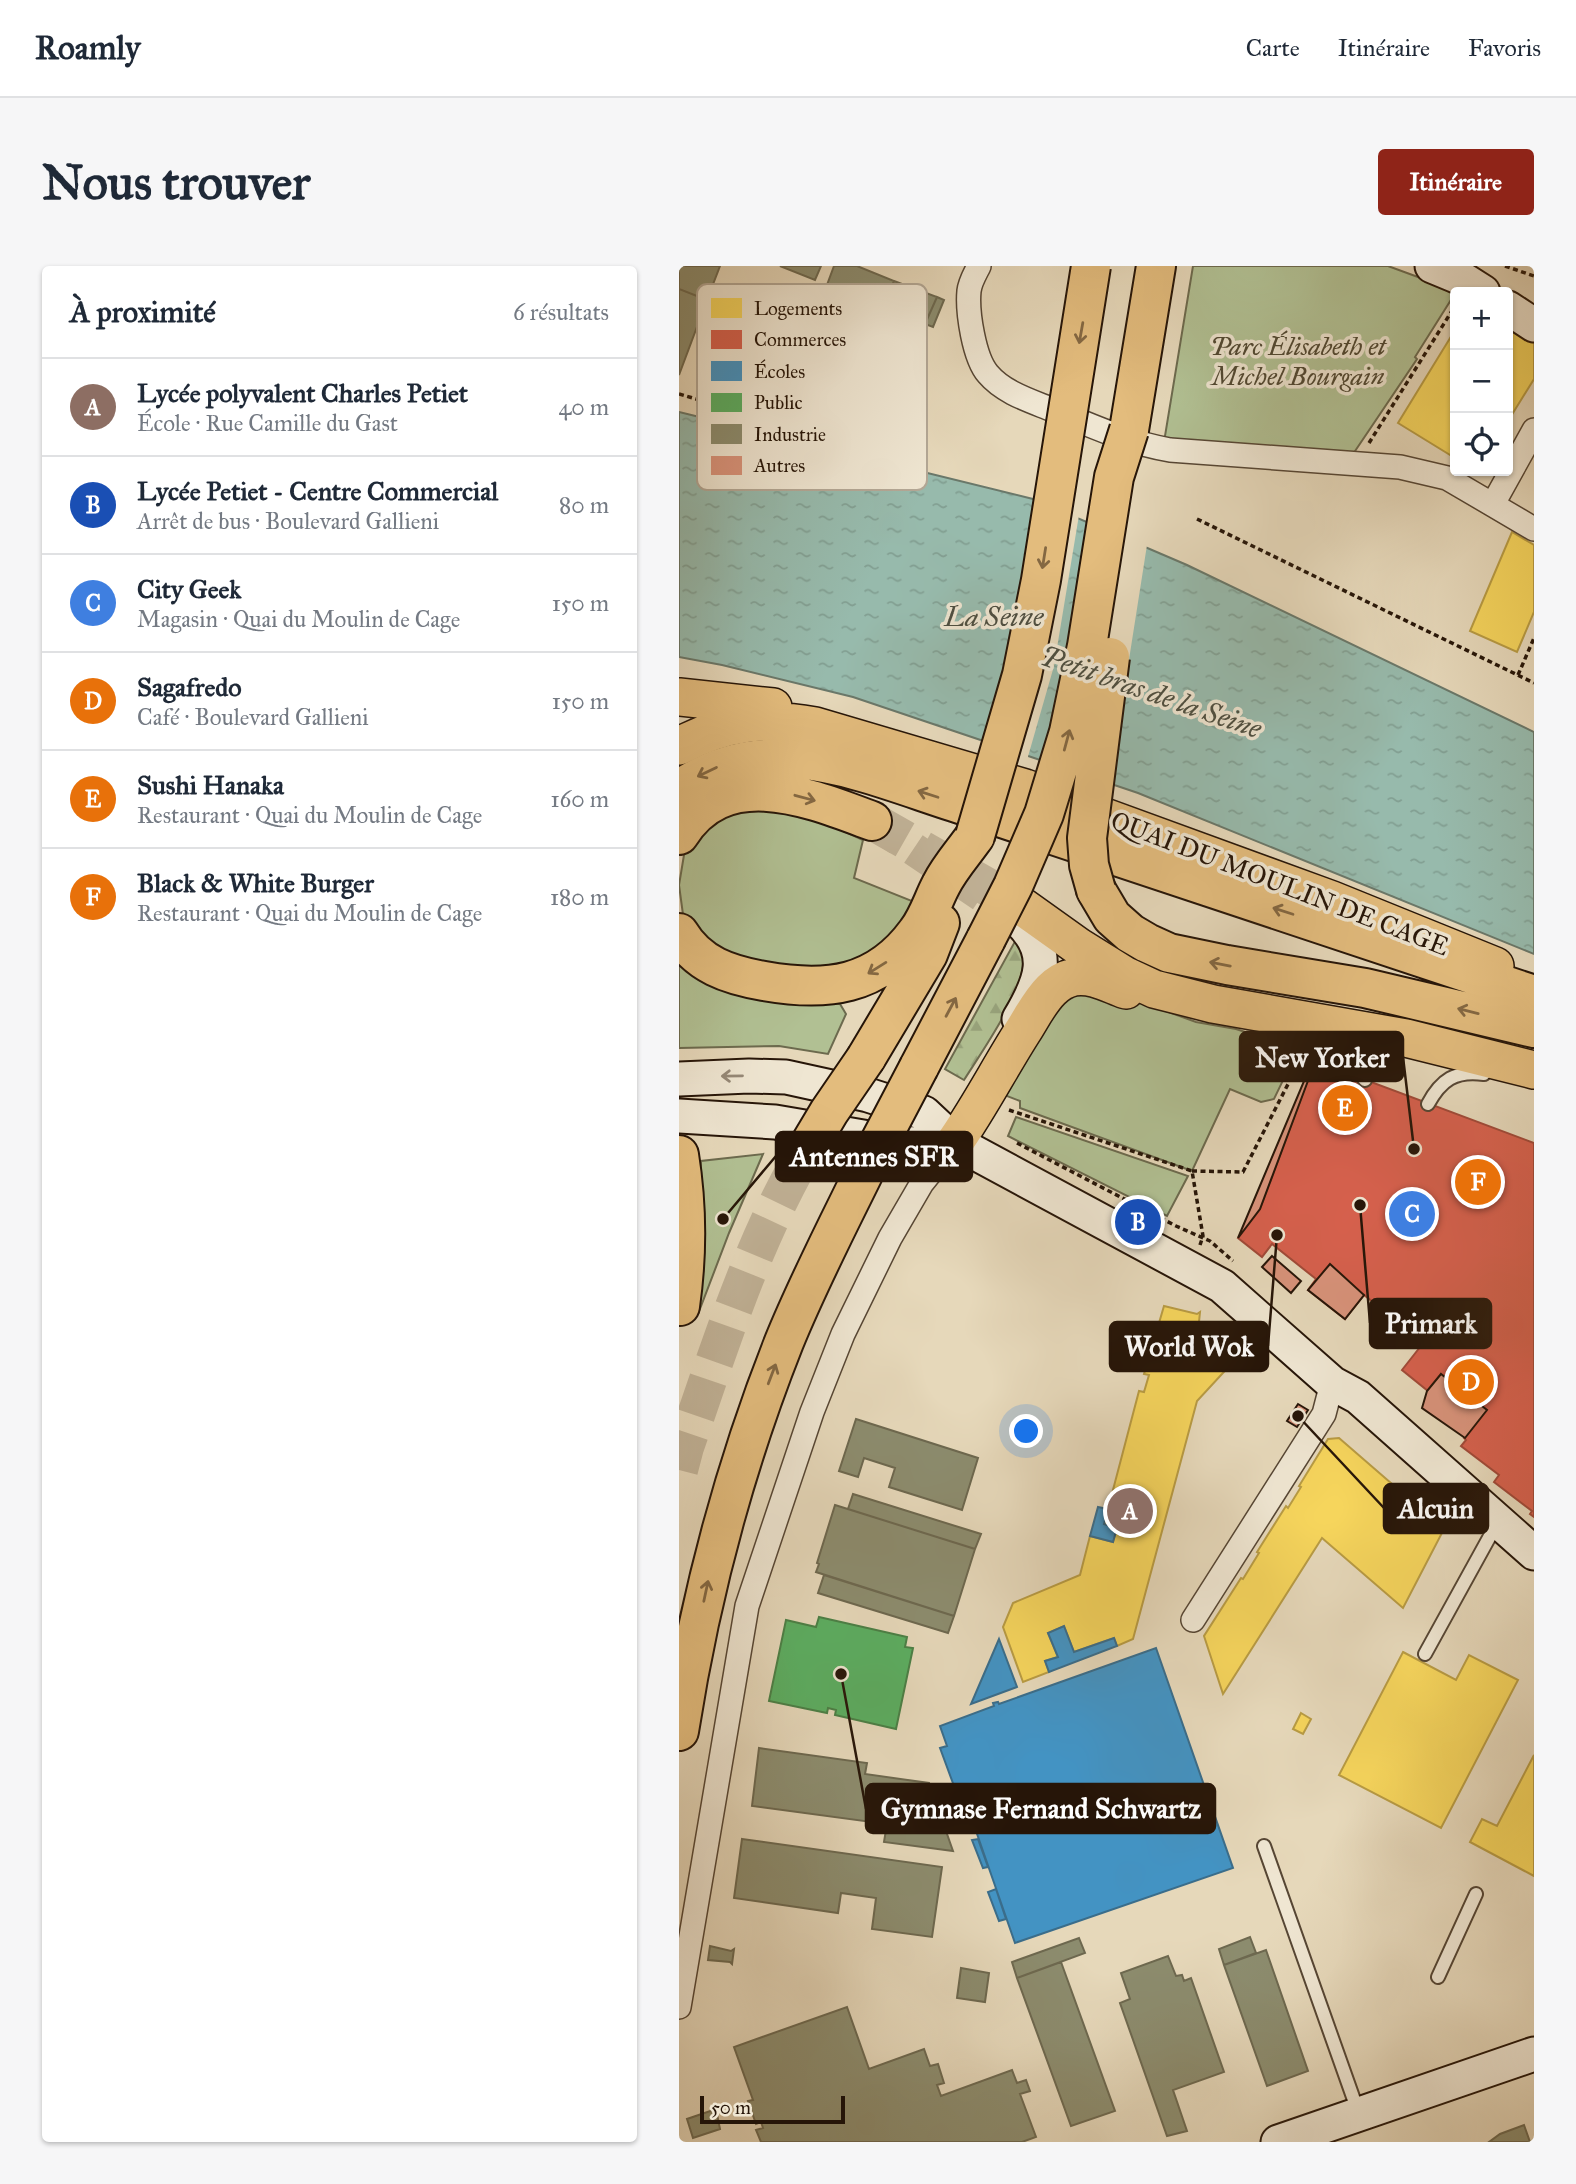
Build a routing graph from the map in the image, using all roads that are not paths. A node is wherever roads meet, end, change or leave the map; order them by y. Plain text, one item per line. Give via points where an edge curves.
1 (979, 266) edge
2 (1091, 266) edge
3 (1156, 266) edge
4 (1432, 266) edge
5 (1475, 287) edge
6 (1513, 311) edge
7 (1534, 325) edge
8 (1129, 429) junction
9 (1534, 430) edge
10 (1493, 504) junction
11 (1534, 528) edge
12 (679, 697) edge
13 (679, 746) edge
14 (930, 759) junction
15 (679, 790) edge
16 (872, 821) dead end
17 (679, 835) edge
18 (975, 836) junction
19 (1009, 922) junction
20 (679, 933) edge
21 (1534, 983) edge
22 (1534, 995) edge
23 (1239, 1009) junction
24 (1534, 1028) edge
25 (1273, 1029) dead end
26 (1308, 1042) road end
27 (1534, 1070) edge
28 (1494, 1076) dead end
29 (679, 1079) edge
30 (1365, 1080) dead end
31 (1428, 1104) dead end
32 (679, 1116) edge
33 (955, 1142) junction
34 (679, 1155) edge
35 (801, 1159) tunnel mouth
36 (680, 1306) edge
37 (1332, 1383) junction
38 (1445, 1489) dead end
39 (1490, 1536) junction
40 (1533, 1555) edge
41 (1193, 1620) dead end
42 (1425, 1654) dead end
43 (679, 1731) edge
44 (1264, 1846) dead end
45 (1475, 1894) dead end
46 (1438, 1976) dead end
47 (679, 2007) edge
48 (1534, 2054) edge
49 (1359, 2115) junction
50 (1294, 2140) edge

1 - 10 street via 969,302 980,360 987,373 1016,395 1150,447 1400,467 1433,473
2 -> 18 highway, bridge via 1022,675
3 - 8 highway
4 - 5 main road
6 - 7 main road
19 -> 8 highway, bridge via 1013,886 1044,814 1069,732 1114,477
24 -> 8 highway, bridge via 1365,988 1169,953 1130,933 1112,917 1096,890 1087,838 1132,492
9 - 10 street
10 - 11 street
12 - 14 main road via 770,707 860,727
13 - 14 main road via 727,726 787,721
14 - 21 main road, QUAI DU MOULIN DE CAGE via 1332,900
22 -> 15 highway via 868,774 823,763 785,758 746,760 719,766
17 -> 16 highway via 705,808 750,792 805,797
18 -> 20 highway via 943,881 912,939 885,963 851,981 815,987 736,975 699,958
18 - 35 highway, bridge via 928,954
19 - 23 main road via 1079,947 1154,989
19 - 33 main road via 1031,933 1041,964 1026,1007 969,1102
43 -> 19 highway, bridge via 714,1553 785,1342 815,1271 919,1067
23 - 25 lane
23 - 27 main road via 1406,1038
23 - 33 main road via 1163,1002 1084,976 1065,980 1044,998
26 - 30 lane via 1335,1044
28 - 31 lane via 1456,1075 1442,1084
33 -> 29 main road via 924,1113 868,1095 786,1077
32 - 33 main road via 775,1122 904,1144
33 - 37 main road via 1222,1286
33 - 47 street via 922,1184 890,1238 842,1334 747,1606
34 - 36 highway via 685,1205
37 - 39 main road via 1351,1412
37 - 40 main road via 1358,1397
37 - 41 street via 1324,1414
38 - 40 lane via 1515,1547
39 - 40 main road
39 - 42 lane
44 - 49 lane
45 - 46 lane
48 - 49 main road
49 - 50 main road

